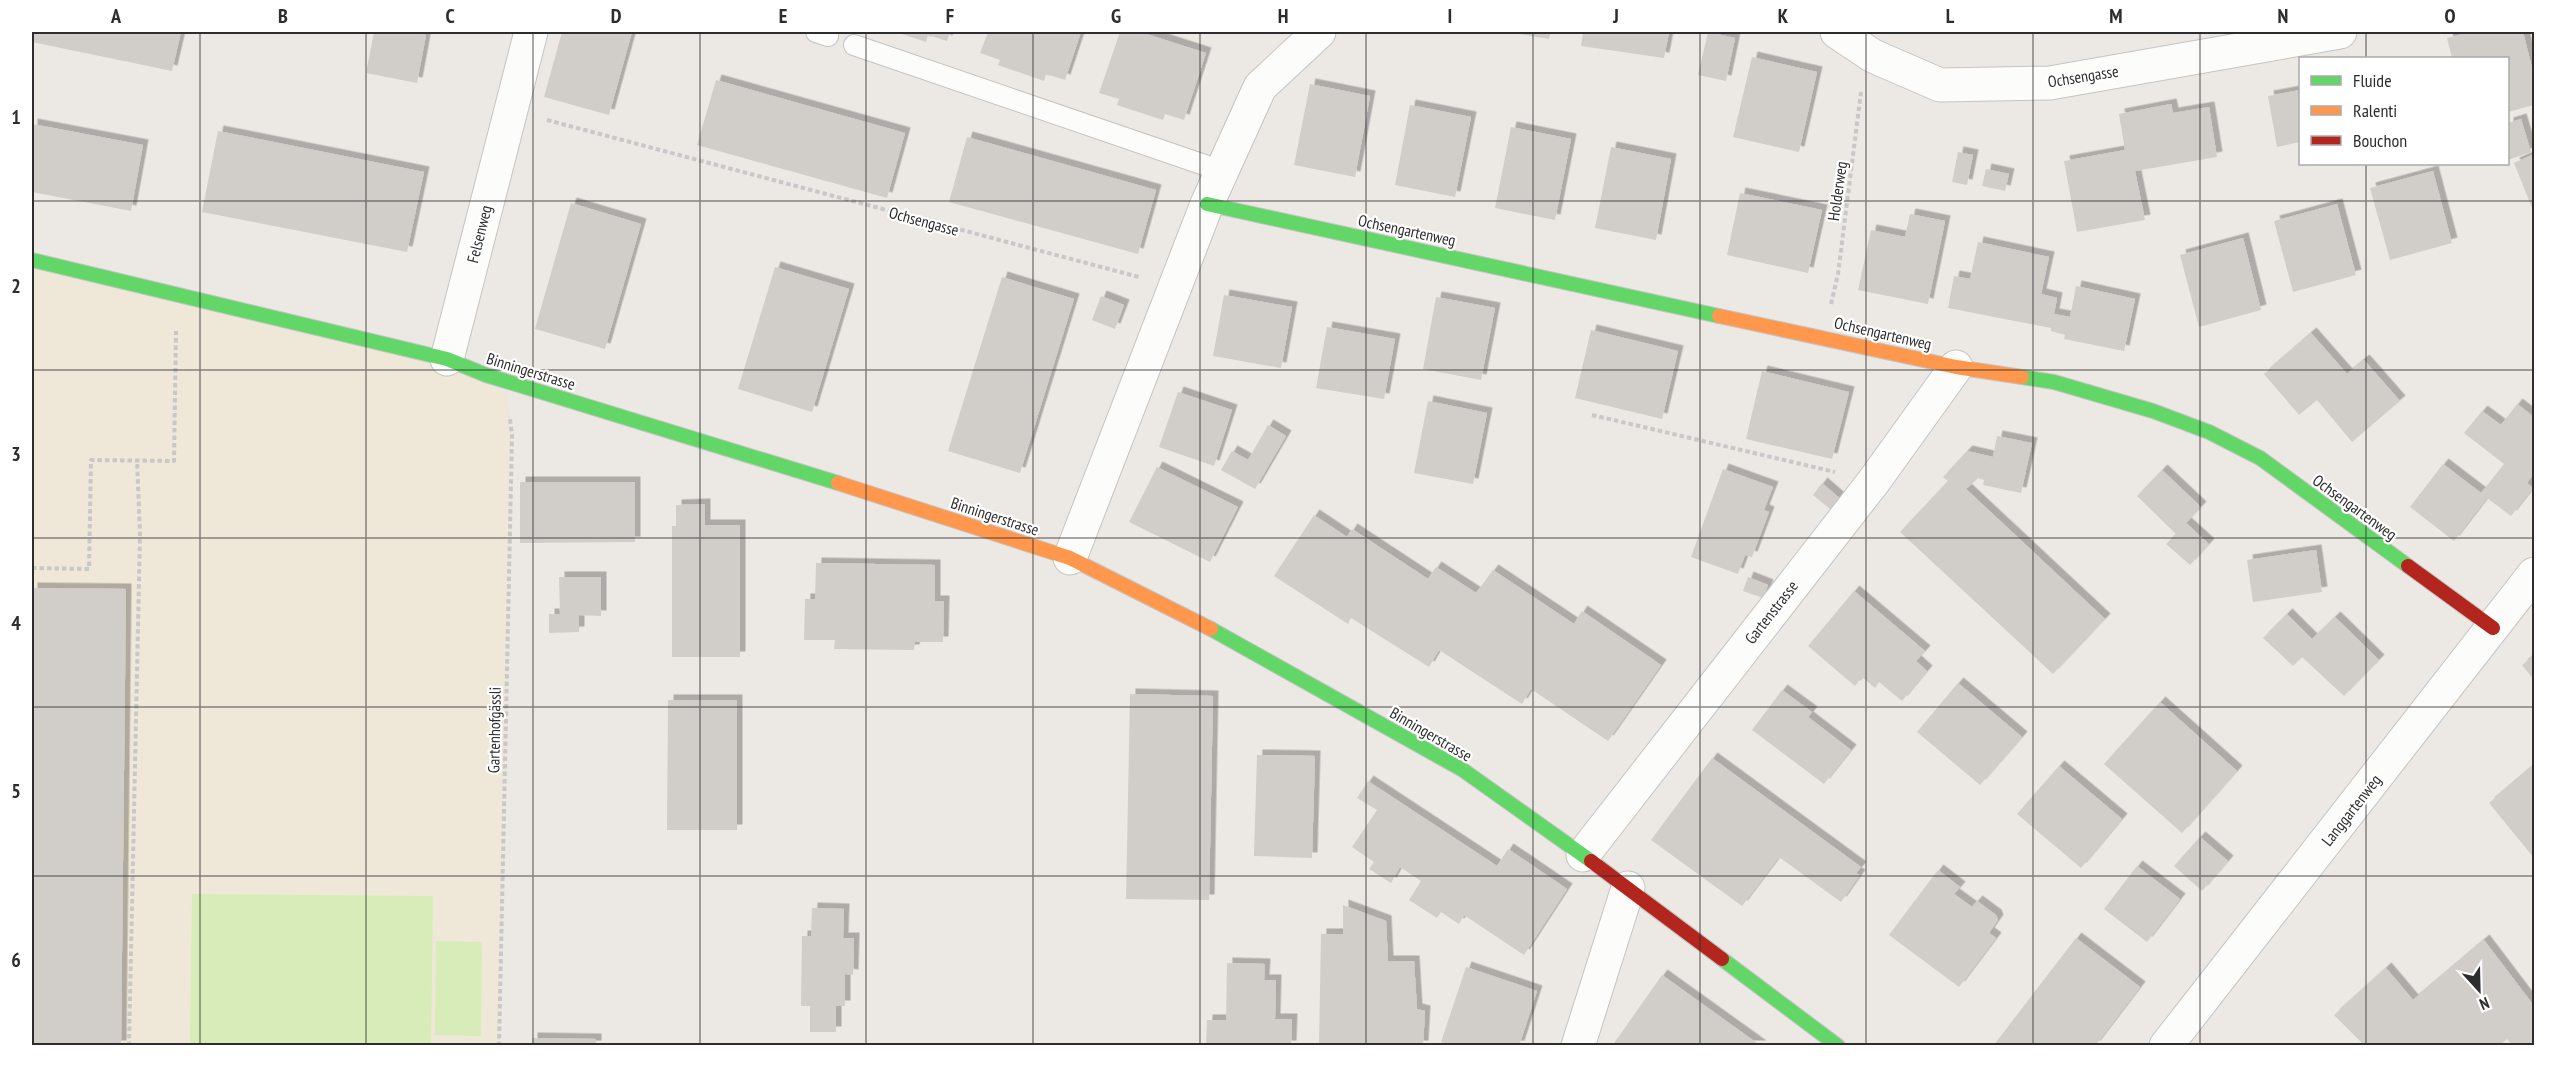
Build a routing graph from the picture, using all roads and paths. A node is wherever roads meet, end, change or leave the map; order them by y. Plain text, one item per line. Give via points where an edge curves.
1 (531, 32) edge
2 (1319, 32) edge
3 (1837, 32) edge
4 (2340, 32) edge
5 (854, 45) dead end
6 (1862, 83) dead end
7 (510, 110) junction
8 (1222, 171) junction
9 (1207, 204) junction
10 (32, 260) edge
11 (1175, 287) junction
12 (1832, 302) dead end
13 (176, 324) dead end
14 (447, 359) junction
15 (1956, 367) junction
16 (1592, 415) dead end
17 (509, 416) dead end
18 (137, 460) junction
19 (1874, 481) junction
20 (1070, 558) junction
21 (32, 568) edge
22 (2535, 574) edge
23 (2493, 628) junction
24 (1583, 855) junction
25 (1628, 888) junction
26 (129, 1046) edge
27 (499, 1046) edge
28 (1578, 1046) edge
29 (1838, 1046) edge
30 (2166, 1046) edge

1 - 7 street, Felsenweg
2 - 8 street via 1260,87
3 - 4 street, Ochsengasse via 1873,56 1940,85 2050,83
5 - 8 lane
6 - 12 path, Holderweg
7 - 11 path, Ochsengasse
7 - 14 street, Felsenweg
8 - 9 street
9 - 11 street
9 - 15 street, Ochsengartenweg
10 - 14 street, Binningerstrasse
11 - 20 street
13 - 18 path via 174,461
14 - 20 street, Binningerstrasse via 486,375
15 - 19 street, Gartenstrasse
15 - 23 street, Ochsengartenweg via 2054,382 2209,432 2260,458
16 - 19 path
17 - 27 path, Gartenhofgässli via 512,435
18 - 21 path via 91,460 89,569
18 - 26 path via 140,534
19 - 24 street, Gartenstrasse
20 - 24 street, Binningerstrasse via 1198,622 1463,770
22 - 23 street, Langgartenweg
23 - 30 street, Langgartenweg
24 - 25 street, Binningerstrasse
25 - 28 street
25 - 29 street, Binningerstrasse

